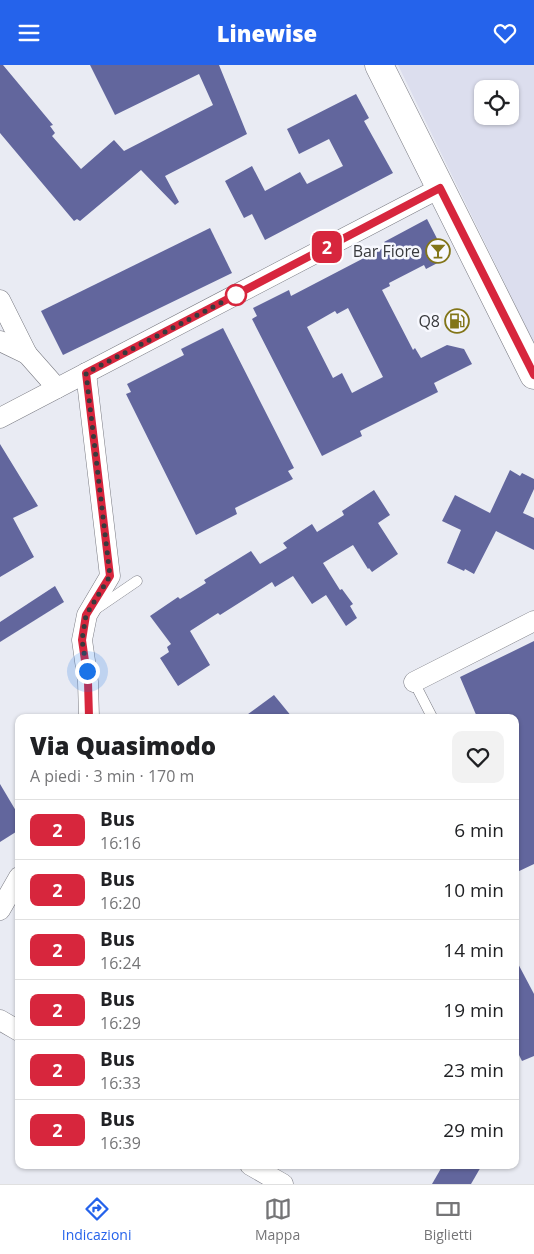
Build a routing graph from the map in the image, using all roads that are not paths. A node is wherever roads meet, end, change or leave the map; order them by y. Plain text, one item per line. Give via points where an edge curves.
1 (379, 65) edge
2 (440, 188) junction
3 (0, 300) edge
4 (0, 341) edge
5 (27, 354) junction
6 (86, 373) junction
7 (534, 375) edge
8 (57, 388) junction
9 (0, 418) edge
10 (137, 581) dead end
11 (86, 615) junction
12 (534, 621) edge
13 (414, 682) joint
14 (89, 714) edge
15 (430, 714) edge
16 (15, 884) edge
17 (0, 910) edge
18 (0, 1020) edge
19 (15, 1029) edge
20 (257, 1169) edge
21 (283, 1184) edge

1 - 2 main road
2 - 6 street
2 - 7 main road
3 - 5 street
4 - 5 street
5 - 8 street
6 - 8 street
6 - 11 street via 110,576
8 - 9 street
10 - 11 lane
11 - 14 street via 82,640
12 - 13 street
13 - 15 lane
16 - 17 street
18 - 19 street
20 - 21 street

